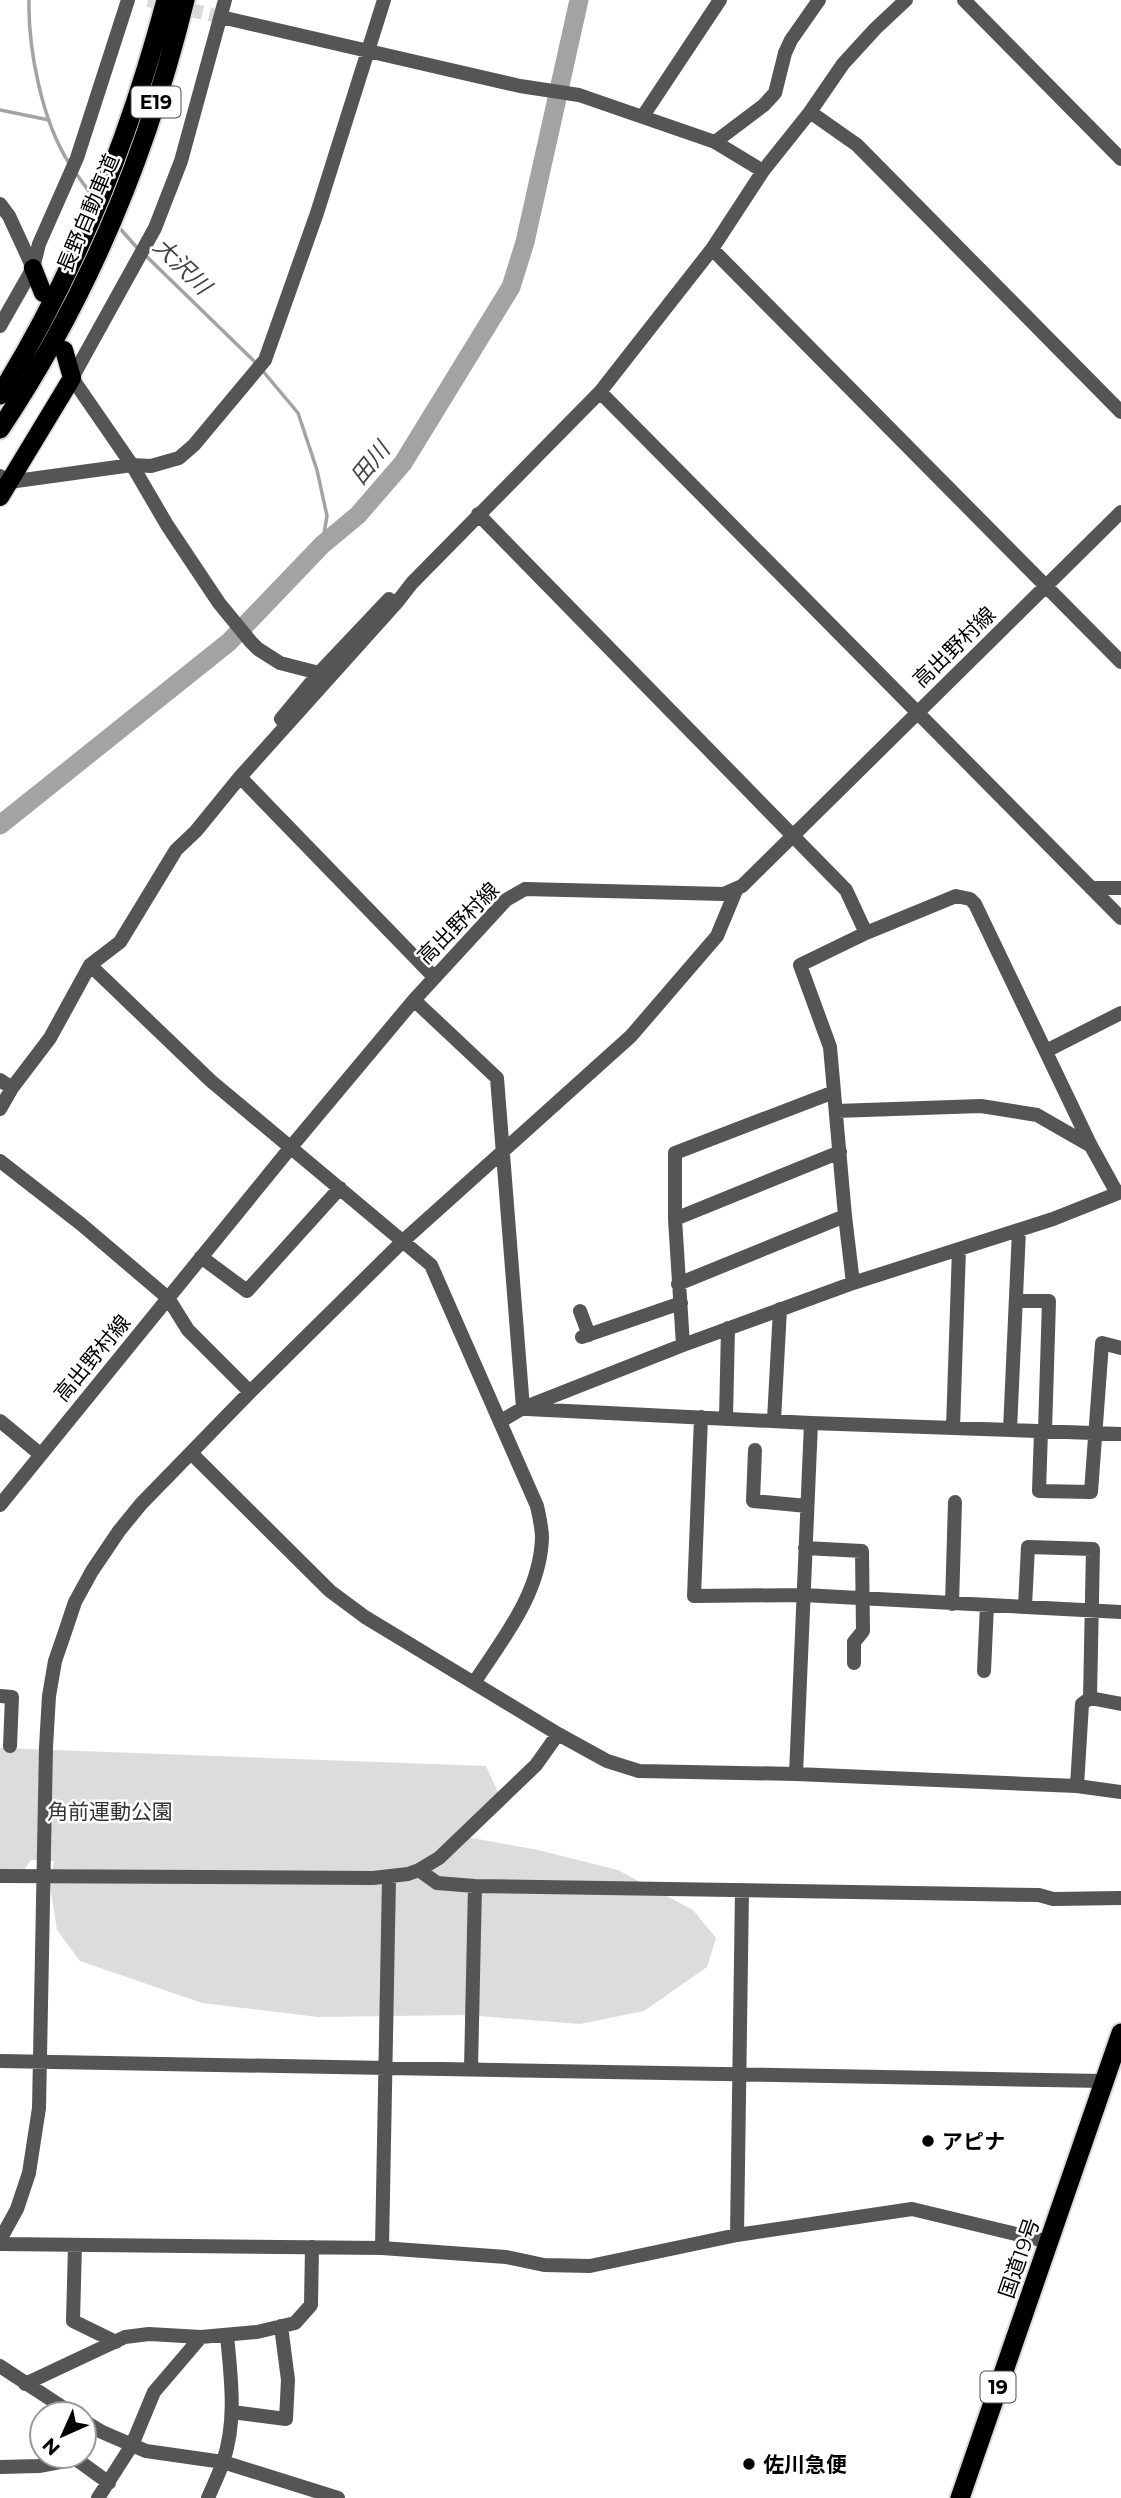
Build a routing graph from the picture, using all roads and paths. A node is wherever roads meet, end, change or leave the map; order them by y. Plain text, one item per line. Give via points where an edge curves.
1 (128, 0) edge
2 (166, 0) edge
3 (185, 0) edge
4 (225, 0) edge
5 (384, 0) edge
6 (720, 0) edge
7 (819, 0) edge
8 (906, 0) edge
9 (964, 0) edge
10 (221, 17) junction
11 (367, 51) junction
12 (810, 112) junction
13 (643, 116) junction
14 (715, 142) junction
15 (1121, 159) edge
16 (763, 171) junction
17 (0, 204) edge
18 (712, 249) junction
19 (33, 268) junction
20 (43, 293) dead end
21 (0, 326) edge
22 (64, 351) dead end
23 (72, 378) junction
24 (600, 392) junction
25 (0, 395) edge
26 (1121, 412) edge
27 (0, 429) edge
28 (132, 465) junction
29 (3, 485) edge
30 (1121, 512) edge
31 (478, 514) junction
32 (412, 583) junction
33 (1046, 587) junction
34 (1121, 662) edge
35 (319, 673) junction
36 (918, 711) junction
37 (240, 777) junction
38 (793, 836) junction
39 (737, 888) junction
40 (1091, 888) junction
41 (1121, 888) edge
42 (1121, 918) edge
43 (866, 933) junction
44 (90, 965) junction
45 (434, 977) junction
46 (414, 1000) junction
47 (1121, 1013) edge
48 (1046, 1051) junction
49 (6, 1084) edge
50 (834, 1092) junction
51 (0, 1108) edge
52 (836, 1111) junction
53 (1091, 1146) junction
54 (291, 1147) junction
55 (503, 1151) junction
56 (839, 1152) junction
57 (0, 1161) edge
58 (340, 1188) junction
59 (1119, 1193) edge
60 (845, 1216) junction
61 (675, 1219) junction
62 (1019, 1230) junction
63 (403, 1241) junction
64 (959, 1249) junction
65 (201, 1257) junction
66 (853, 1283) junction
67 (678, 1284) junction
68 (168, 1298) junction
69 (1016, 1301) junction
70 (680, 1303) junction
71 (780, 1309) junction
72 (580, 1311) dead end
73 (728, 1328) junction
74 (683, 1345) junction
75 (1121, 1348) edge
76 (250, 1392) junction
77 (523, 1408) junction
78 (701, 1416) junction
79 (726, 1418) junction
80 (501, 1420) junction
81 (774, 1420) junction
82 (0, 1421) edge
83 (811, 1423) junction
84 (953, 1428) junction
85 (1010, 1430) junction
86 (1043, 1431) junction
87 (1095, 1432) junction
88 (1121, 1434) edge
89 (755, 1450) dead end
90 (40, 1454) junction
91 (192, 1454) junction
92 (955, 1502) dead end
93 (0, 1505) edge
94 (807, 1506) junction
95 (805, 1548) junction
96 (803, 1595) junction
97 (864, 1599) junction
98 (952, 1604) junction
99 (987, 1605) junction
100 (1025, 1606) junction
101 (1092, 1609) junction
102 (1121, 1612) edge
103 (854, 1663) dead end
104 (984, 1671) dead end
105 (474, 1684) junction
106 (0, 1696) edge
107 (1090, 1698) junction
108 (1121, 1704) edge
109 (558, 1734) junction
110 (10, 1746) dead end
111 (796, 1774) junction
112 (1077, 1786) junction
113 (1121, 1792) edge
114 (419, 1870) junction
115 (0, 1875) edge
116 (43, 1876) junction
117 (389, 1878) junction
118 (475, 1886) junction
119 (741, 1890) junction
120 (1121, 1898) edge
121 (1121, 2033) edge
122 (0, 2061) edge
123 (41, 2061) junction
124 (385, 2067) junction
125 (471, 2069) junction
126 (738, 2073) junction
127 (1104, 2081) junction
128 (737, 2235) junction
129 (0, 2242) edge
130 (1049, 2242) junction
131 (75, 2245) junction
132 (312, 2247) junction
133 (382, 2248) junction
134 (281, 2326) junction
135 (227, 2336) junction
136 (201, 2337) junction
137 (116, 2342) junction
138 (0, 2366) edge
139 (25, 2384) junction
140 (51, 2400) edge
141 (232, 2412) junction
142 (98, 2430) edge
143 (132, 2445) junction
144 (223, 2462) junction
145 (0, 2467) edge
146 (110, 2483) junction
147 (98, 2498) edge
148 (208, 2498) edge
149 (338, 2498) edge
150 (960, 2498) edge

1 - 19 street via 77,158
2 - 25 highway, 長野自動車道 / E19 via 135,110 89,228
3 - 27 highway, 長野自動車道 / E19 via 151,117 120,201 39,367
4 - 10 street
5 - 11 street
6 - 13 street
7 - 14 street via 791,40 775,93
8 - 12 street via 843,64
9 - 15 street
10 - 11 street
10 - 23 street via 181,162 155,228
11 - 13 street via 574,94
11 - 28 street via 265,360 179,458 151,466
12 - 16 street
12 - 26 street via 857,145
13 - 14 street
14 - 16 street
16 - 18 street
17 - 19 street
18 - 24 street
18 - 33 street
19 - 20 main road
19 - 21 street
22 - 23 main road
23 - 28 street
23 - 29 main road
24 - 31 street
24 - 36 street
28 - 29 street
28 - 35 street via 219,603 251,642 280,663
30 - 33 street, 高出野村線
31 - 32 street
31 - 38 street
32 - 35 street via 403,585
32 - 37 street
33 - 34 street
33 - 36 street, 高出野村線
35 - 37 street via 250,757
36 - 38 street, 高出野村線
36 - 40 street
37 - 44 street via 176,850 120,942
37 - 45 street
38 - 39 street, 高出野村線
38 - 43 street via 846,890
39 - 45 street, 高出野村線 via 724,894 525,889 506,900
39 - 55 street via 717,936 631,1036
40 - 41 street
40 - 42 street
43 - 48 street via 956,895 970,899
43 - 50 street via 800,964 830,1047
44 - 49 street via 50,1038
44 - 54 street via 211,1081
45 - 46 street, 高出野村線
46 - 54 street, 高出野村線
46 - 55 street via 498,1078
47 - 48 street
48 - 53 street
49 - 51 street
50 - 52 street
50 - 61 street via 675,1153
52 - 53 street via 981,1106 1037,1115
52 - 56 street
53 - 59 street
54 - 58 street
54 - 65 street, 高出野村線
55 - 63 street
55 - 77 street
56 - 60 street
56 - 61 street
57 - 68 street
58 - 63 street
58 - 65 street via 247,1291
59 - 62 street
60 - 66 street
60 - 67 street
61 - 67 street
62 - 64 street
62 - 69 street
63 - 76 street
63 - 80 street via 431,1265
64 - 66 street
64 - 84 street
65 - 68 street, 高出野村線
66 - 71 street
67 - 70 street
68 - 76 street via 188,1330
68 - 90 street, 高出野村線
69 - 85 street
69 - 86 street via 1049,1301
70 - 72 street via 586,1336
70 - 74 street
71 - 73 street
71 - 81 street
73 - 74 street
73 - 79 street
74 - 77 street
75 - 87 street via 1102,1343
76 - 91 street
77 - 78 street
77 - 80 street
78 - 79 street
78 - 96 street via 694,1596
79 - 81 street
80 - 105 street via 537,1506 542,1536 529,1596
81 - 83 street
82 - 90 street
83 - 84 street
83 - 94 street
84 - 85 street
85 - 86 street
86 - 87 street
86 - 87 street via 1039,1491 1091,1492
87 - 88 street
89 - 94 street via 753,1501
90 - 93 street, 高出野村線
91 - 105 street via 330,1591
91 - 116 street via 119,1531 75,1602 55,1661 49,1696
92 - 98 street
94 - 95 street
95 - 96 street
95 - 97 street via 862,1551
96 - 97 street
96 - 111 street
97 - 98 street
97 - 103 street via 863,1632 854,1642
98 - 99 street
99 - 100 street
99 - 104 street
100 - 101 street
100 - 101 street via 1028,1547 1094,1549
101 - 102 street
101 - 107 street
105 - 109 street
106 - 110 street via 12,1697
107 - 108 street
107 - 112 street via 1082,1704
109 - 111 street via 607,1761 639,1771
109 - 114 street via 536,1765 439,1858
111 - 112 street
112 - 113 street
114 - 117 street
114 - 118 street via 437,1883
115 - 116 street
116 - 117 street
116 - 123 street
117 - 124 street
118 - 119 street
118 - 125 street
119 - 120 street
119 - 126 street
121 - 127 highway, 国道19号 / 19
122 - 123 street
123 - 124 street
123 - 129 street via 29,2173
124 - 125 street
124 - 133 street
125 - 126 street
126 - 127 street
126 - 128 street
127 - 130 highway, 国道19号 / 19
128 - 130 street via 912,2209
128 - 133 street via 590,2266
129 - 131 street
130 - 150 highway, 国道19号 / 19
131 - 132 street
131 - 137 street via 73,2321
132 - 133 street
132 - 134 street via 312,2305 295,2323
134 - 135 street
134 - 141 street via 288,2380 286,2419
135 - 136 street
135 - 141 street
136 - 137 street via 149,2334
136 - 143 street via 154,2392
137 - 139 street
138 - 139 street
139 - 140 street
141 - 144 street
142 - 143 street
143 - 144 street
143 - 146 street
144 - 148 street
144 - 149 street
145 - 146 street via 76,2459
146 - 147 street

